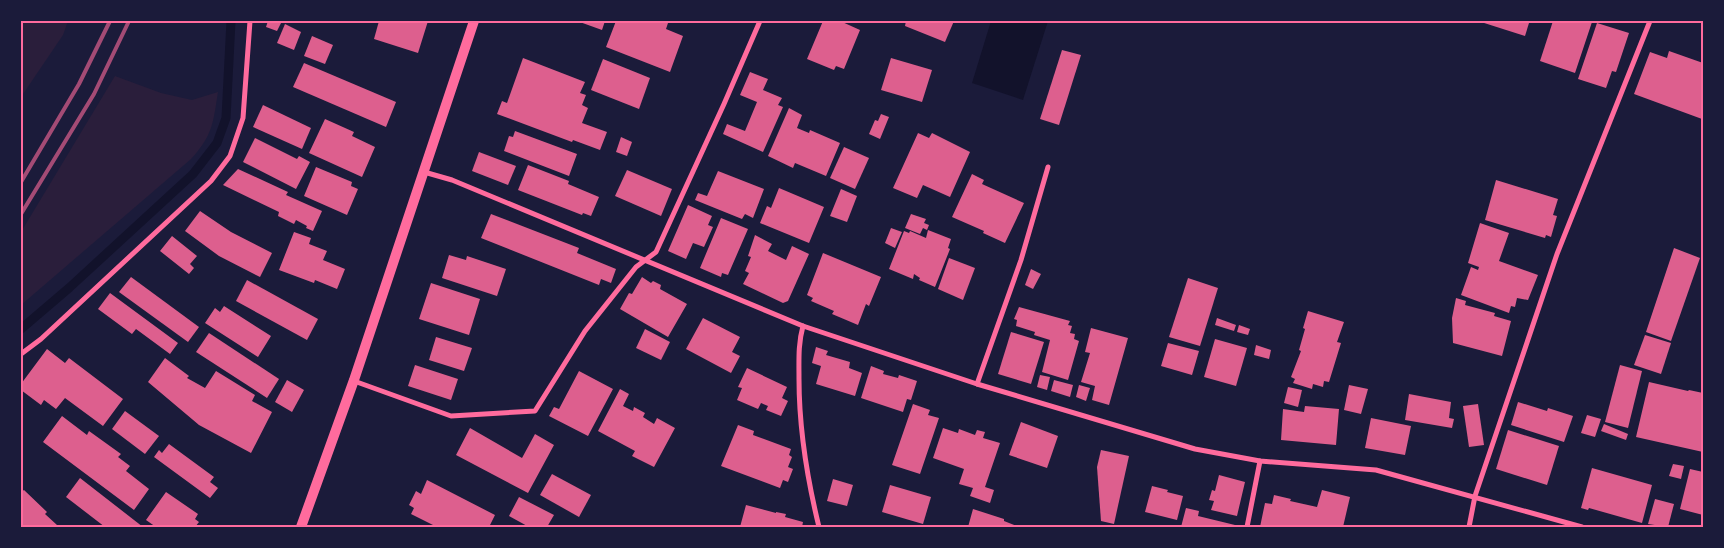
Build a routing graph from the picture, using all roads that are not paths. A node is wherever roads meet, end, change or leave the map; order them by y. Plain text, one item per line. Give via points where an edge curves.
1 (250, 21) edge
2 (474, 21) edge
3 (760, 21) edge
4 (1650, 21) edge
5 (1048, 167) dead end
6 (424, 172) junction
7 (646, 260) junction
8 (803, 326) junction
9 (21, 354) edge
10 (354, 380) junction
11 (976, 384) junction
12 (1260, 461) junction
13 (1474, 496) junction
14 (301, 527) edge
15 (819, 527) edge
16 (1247, 527) edge
17 (1469, 527) edge
18 (1582, 527) edge

1 - 9 street via 243,118 230,156 211,182
2 - 6 main road
3 - 7 street via 656,252
4 - 13 street via 1557,254
5 - 11 street via 1021,260
6 - 7 street via 452,180
6 - 10 main road
7 - 8 street
7 - 10 street via 636,267 585,331 535,411 451,416
8 - 11 street
8 - 15 street via 798,342 799,400 804,455
10 - 14 main road
11 - 12 street via 1195,449
12 - 13 street via 1376,470
12 - 16 street
13 - 17 street
13 - 18 street

